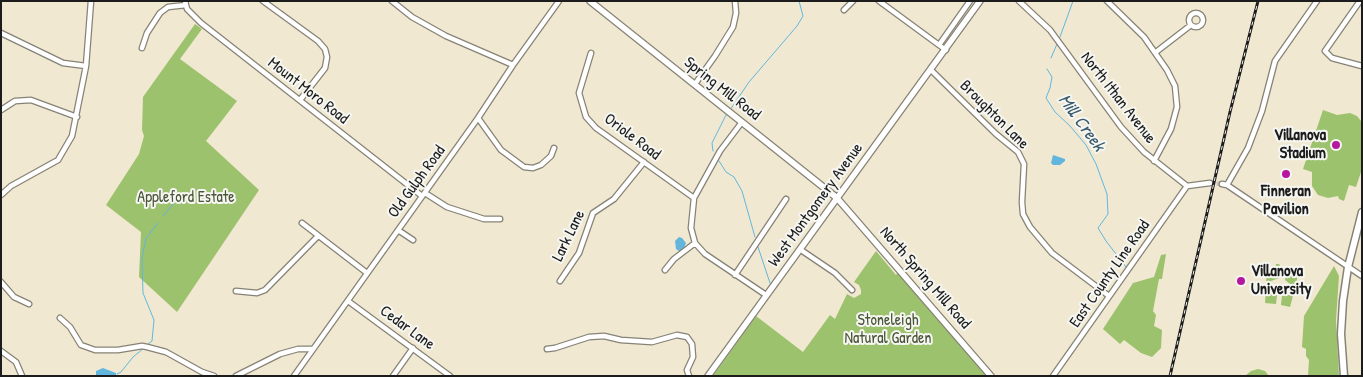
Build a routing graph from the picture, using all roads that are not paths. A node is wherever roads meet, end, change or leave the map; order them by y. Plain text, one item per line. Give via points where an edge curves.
1 (91, 1) edge
2 (263, 1) edge
3 (392, 1) edge
4 (559, 1) edge
5 (590, 1) edge
6 (735, 1) edge
7 (853, 1) edge
8 (879, 1) edge
9 (970, 1) edge
10 (980, 1) edge
11 (1020, 1) edge
12 (1107, 1) edge
13 (1317, 1) edge
14 (1360, 1) edge
15 (185, 3) edge
16 (844, 10) dead end
17 (1191, 25) dead end
18 (1, 33) edge
19 (939, 45) junction
20 (142, 48) dead end
21 (946, 50) junction
22 (1156, 52) junction
23 (590, 53) dead end
24 (1361, 64) edge
25 (513, 65) junction
26 (86, 66) junction
27 (931, 70) junction
28 (694, 84) junction
29 (300, 100) junction
30 (1, 110) edge
31 (77, 117) junction
32 (478, 118) junction
33 (742, 122) junction
34 (554, 148) dead end
35 (1154, 161) junction
36 (644, 162) junction
37 (1210, 184) tunnel mouth
38 (1187, 186) junction
39 (423, 194) junction
40 (1, 195) edge
41 (694, 198) junction
42 (837, 198) junction
43 (786, 199) dead end
44 (1362, 212) edge
45 (500, 219) dead end
46 (302, 223) dead end
47 (398, 230) junction
48 (318, 236) junction
49 (413, 240) dead end
50 (695, 243) junction
51 (801, 250) junction
52 (1348, 267) junction
53 (665, 270) dead end
54 (367, 274) junction
55 (736, 275) junction
56 (1362, 276) edge
57 (560, 281) dead end
58 (1, 282) edge
59 (852, 290) dead end
60 (236, 291) dead end
61 (766, 295) junction
62 (1109, 296) junction
63 (348, 300) junction
64 (30, 304) dead end
65 (60, 318) dead end
66 (413, 348) junction
67 (313, 349) junction
68 (547, 349) dead end
69 (1, 351) edge
70 (22, 376) edge
71 (214, 376) edge
72 (236, 376) edge
73 (294, 376) edge
74 (393, 376) edge
75 (450, 376) edge
76 (689, 376) edge
77 (708, 376) edge
78 (991, 376) edge
79 (1053, 376) edge
80 (1344, 376) edge

1 - 26 street
2 - 29 street via 325,49 325,68
3 - 25 street via 412,18 446,36
4 - 25 street, Old Gulph Road
5 - 28 main road, Spring Mill Road
6 - 28 street via 734,25
7 - 16 street
8 - 19 street
9 - 19 street
10 - 21 main road, West Montgomery Avenue
11 - 35 street, North Ithan Avenue via 1050,30 1121,127
12 - 22 street
13 - 52 street via 1276,61 1248,148 1224,184
14 - 24 street via 1325,51 1332,58
15 - 20 street via 168,7 160,13
15 - 29 street, Mount Moro Road via 201,23
17 - 22 street
18 - 26 street via 63,63
19 - 21 street
21 - 27 main road, West Montgomery Avenue
22 - 35 street via 1174,86 1177,107 1171,129
23 - 36 street, Oriole Road via 579,93 586,117 596,128
25 - 32 street, Old Gulph Road
26 - 31 street
27 - 42 main road, West Montgomery Avenue
27 - 62 street, Broughton Lane via 1018,152 1024,164 1023,214 1030,227 1052,253
28 - 33 main road, Spring Mill Road
29 - 39 street, Mount Moro Road
30 - 31 street via 15,102 31,100
31 - 40 street via 72,136 58,160
32 - 34 street via 501,150 524,167 541,166
32 - 39 street, Old Gulph Road
33 - 41 street via 720,151
33 - 42 main road, Spring Mill Road
35 - 38 street, North Ithan Avenue
36 - 41 street, Oriole Road
36 - 57 street, Lark Lane via 614,199 593,213 578,253
37 - 38 street
38 - 62 street, East County Line Road
39 - 45 street, Mount Moro Road via 447,207 484,219
39 - 47 street, Old Gulph Road
41 - 50 street via 691,228
42 - 51 main road, West Montgomery Avenue
42 - 78 main road, North Spring Mill Road
43 - 55 street
44 - 52 highway
46 - 48 street
47 - 49 street
47 - 54 street, Old Gulph Road
48 - 54 street
48 - 60 street via 266,290 257,293
50 - 53 street
50 - 55 street via 705,254
51 - 59 street via 835,273
51 - 61 main road, West Montgomery Avenue
52 - 56 street
52 - 80 highway via 1341,334
54 - 63 street, Old Gulph Road
55 - 61 street
58 - 64 street via 14,296
61 - 77 main road, West Montgomery Avenue
62 - 79 street, East County Line Road
63 - 66 street, Cedar Lane
63 - 67 street, Old Gulph Road
65 - 71 street via 81,345 95,350 146,347 166,352
66 - 74 street
66 - 75 street, Cedar Lane
67 - 72 street via 280,354
67 - 73 street, Old Gulph Road
68 - 76 street via 589,337 652,342 677,335 687,337 692,344 693,357 687,370
69 - 70 street via 16,362

